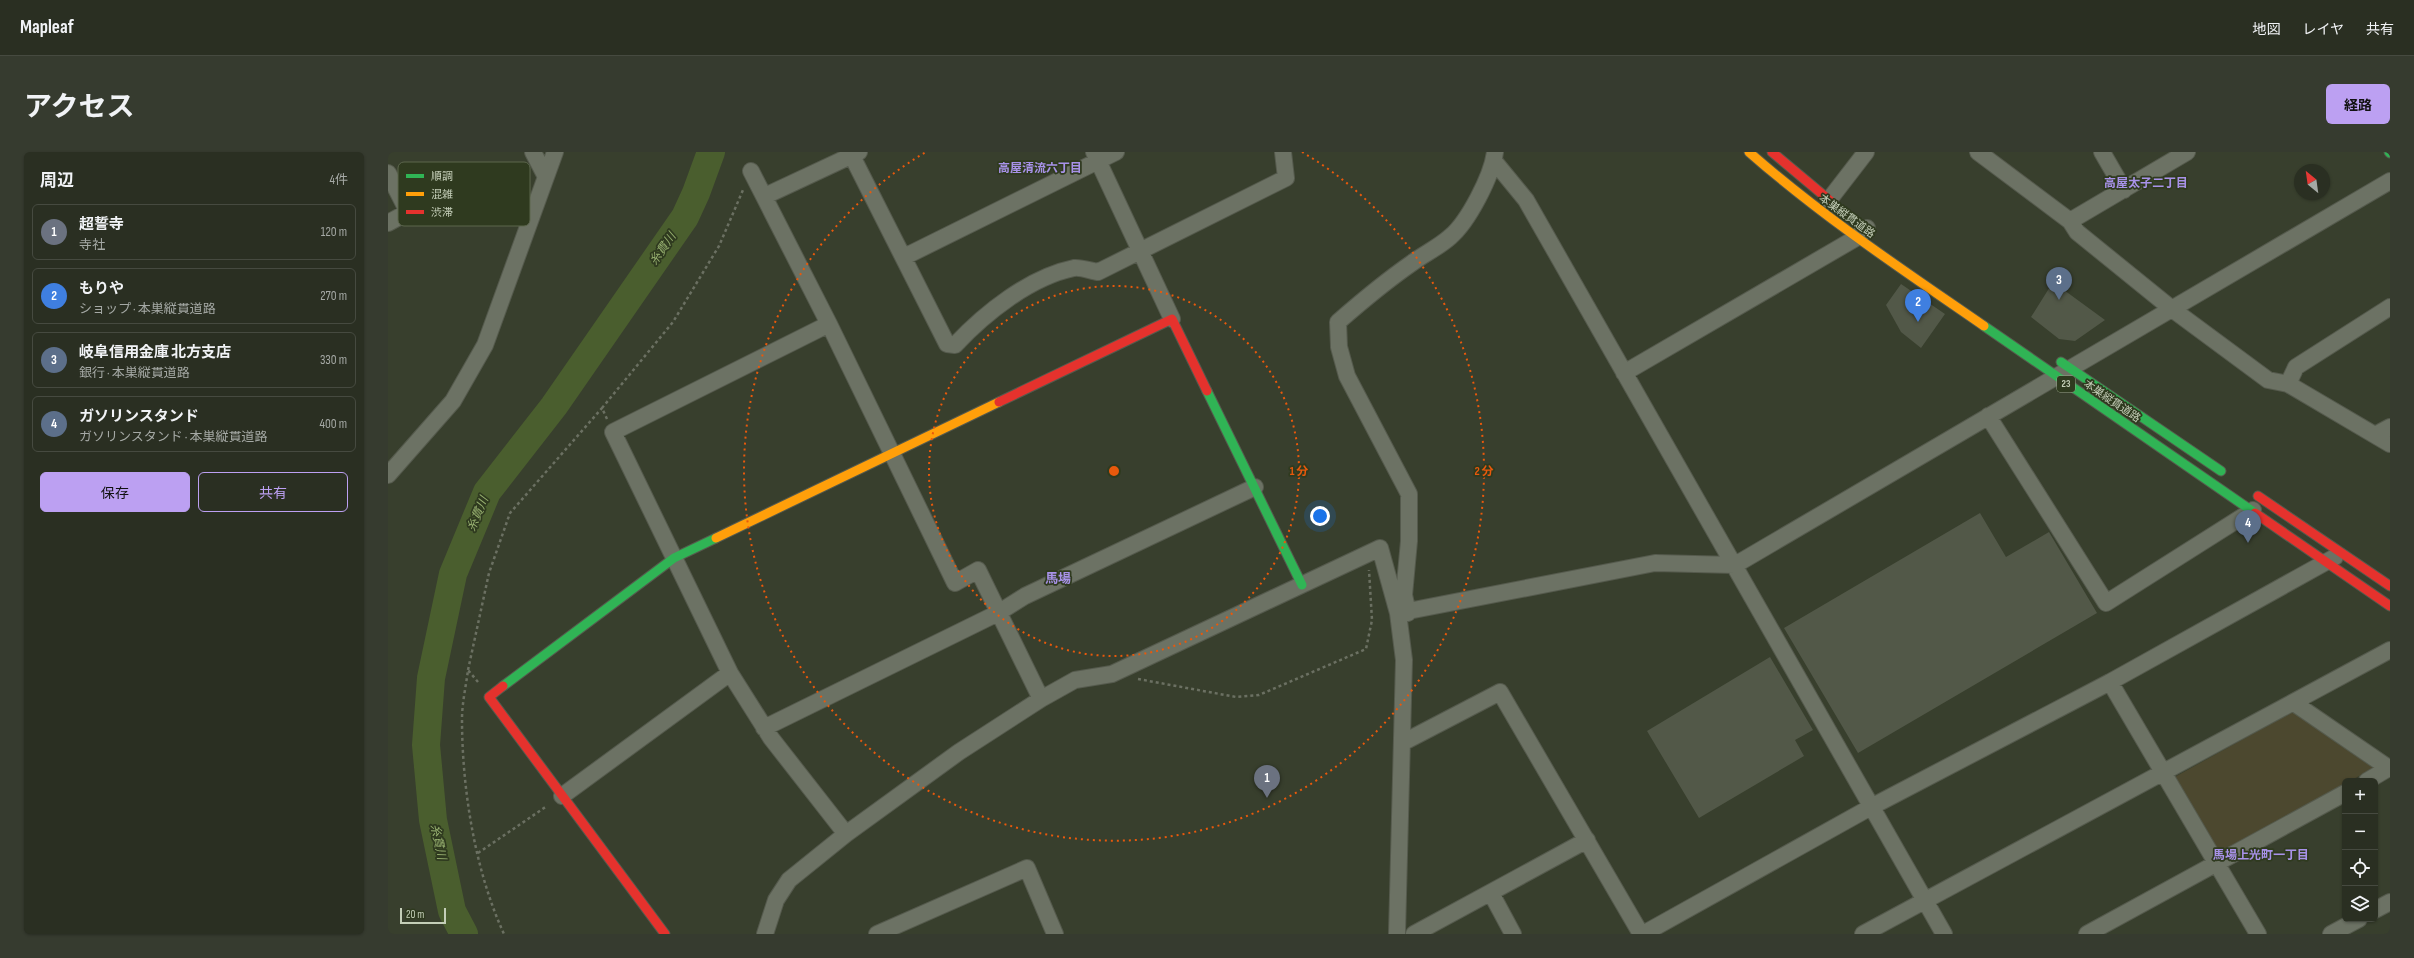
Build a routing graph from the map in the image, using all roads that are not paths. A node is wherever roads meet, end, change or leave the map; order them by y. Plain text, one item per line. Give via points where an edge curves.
1 (533, 152) edge
2 (555, 152) edge
3 (1116, 152) edge
4 (1283, 152) edge
5 (1749, 152) edge
6 (1772, 152) edge
7 (1866, 152) edge
8 (1978, 152) edge
9 (2102, 152) edge
10 (2187, 152) edge
11 (855, 154) edge
12 (1096, 156) edge
13 (1494, 156) edge
14 (751, 171) road end
15 (388, 173) edge
16 (545, 174) junction
17 (2390, 181) edge
18 (2124, 190) junction
19 (398, 192) edge
20 (765, 196) junction
21 (1835, 205) joint
22 (530, 216) edge
23 (398, 218) edge
24 (2070, 221) junction
25 (388, 223) edge
26 (526, 226) edge
27 (1864, 230) junction
28 (1141, 252) junction
29 (904, 258) junction
30 (2390, 307) edge
31 (2172, 309) junction
32 (1172, 319) junction
33 (829, 324) junction
34 (2050, 354) dead end
35 (2069, 368) junction
36 (1624, 373) junction
37 (2056, 377) junction
38 (2288, 384) junction
39 (1988, 416) junction
40 (2390, 427) edge
41 (2374, 435) junction
42 (2390, 444) edge
43 (893, 453) junction
44 (388, 475) edge
45 (2230, 476) dead end
46 (1256, 487) junction
47 (2249, 490) dead end
48 (2252, 510) junction
49 (2341, 553) junction
50 (674, 558) junction
51 (2326, 563) junction
52 (1734, 565) junction
53 (1302, 585) junction
54 (2390, 586) edge
55 (2390, 606) edge
56 (998, 613) junction
57 (1403, 613) junction
58 (2390, 650) edge
59 (730, 673) junction
60 (2110, 682) junction
61 (1041, 699) junction
62 (2294, 703) junction
63 (764, 728) junction
64 (1402, 743) junction
65 (2390, 769) edge
66 (2163, 774) junction
67 (2373, 778) edge
68 (2342, 795) edge
69 (562, 796) junction
70 (1870, 807) junction
71 (846, 834) junction
72 (1587, 840) junction
73 (2216, 864) junction
74 (1492, 893) junction
75 (1924, 901) junction
76 (2390, 902) edge
77 (2378, 908) edge
78 (2353, 922) edge
79 (665, 934) edge
80 (765, 934) edge
81 (877, 934) edge
82 (1055, 934) edge
83 (1397, 934) edge
84 (1414, 934) edge
85 (1513, 934) edge
86 (1642, 934) edge
87 (1863, 934) edge
88 (1944, 934) edge
89 (2087, 934) edge
90 (2258, 934) edge
91 (2331, 934) edge

1 - 16 street
2 - 16 street
3 - 12 street
4 - 28 street via 1286,178
5 - 27 street, 本巣縦貫道路 / 23 via 1798,195
6 - 21 street, 本巣縦貫道路
7 - 21 street
8 - 24 street
9 - 18 street
10 - 18 street
11 - 20 street
11 - 29 street
12 - 28 street
12 - 29 street
13 - 36 street via 1526,200
13 - 57 street via 1473,208 1450,238 1373,291 1338,322 1339,347 1347,376 1409,494 1409,541
14 - 20 street
15 - 19 street
16 - 22 street
17 - 31 street
18 - 24 street
20 - 33 street
23 - 25 street
24 - 31 street via 2077,232
26 - 44 street via 484,345 453,401
27 - 36 street
27 - 37 street, 本巣縦貫道路 / 23
28 - 29 street via 1098,272 1076,268 1036,281 974,325 954,345 947,344
28 - 32 street
30 - 38 street via 2296,367
31 - 35 street
31 - 38 street via 2268,380
32 - 43 street
32 - 46 street
33 - 43 street
33 - 50 street via 613,432
34 - 35 street, 本巣縦貫道路 / 23
35 - 37 street
35 - 45 street, 本巣縦貫道路 / 23
36 - 52 street
37 - 39 street
37 - 48 street, 本巣縦貫道路 / 23
38 - 41 street
39 - 48 street via 2106,603
39 - 52 street
40 - 41 street
41 - 42 street
43 - 50 street
43 - 56 street via 955,583 978,570
46 - 53 street
46 - 56 street via 1025,596
47 - 49 street
48 - 51 street, 本巣縦貫道路 / 23
49 - 51 street
49 - 54 street
50 - 59 street
50 - 69 street via 489,697
51 - 55 street, 本巣縦貫道路 / 23
51 - 60 street
52 - 57 street via 1656,563
52 - 70 street
53 - 57 street via 1380,548
53 - 61 street via 1112,674 1075,680
56 - 61 street
56 - 63 street
57 - 64 street
58 - 62 street
59 - 63 street
59 - 69 street
60 - 66 street
60 - 70 street
61 - 71 street via 959,752
62 - 65 street
62 - 66 street
63 - 71 street
64 - 72 street via 1500,692
64 - 83 street
65 - 67 street
66 - 73 street
66 - 75 street
68 - 73 street
69 - 79 street
70 - 75 street
70 - 86 street
71 - 80 street via 789,880 776,900
72 - 74 street
72 - 86 street
73 - 89 street
73 - 90 street
74 - 84 street
74 - 85 street
75 - 87 street
75 - 88 street
76 - 77 street
78 - 91 street
81 - 82 street via 1027,868

